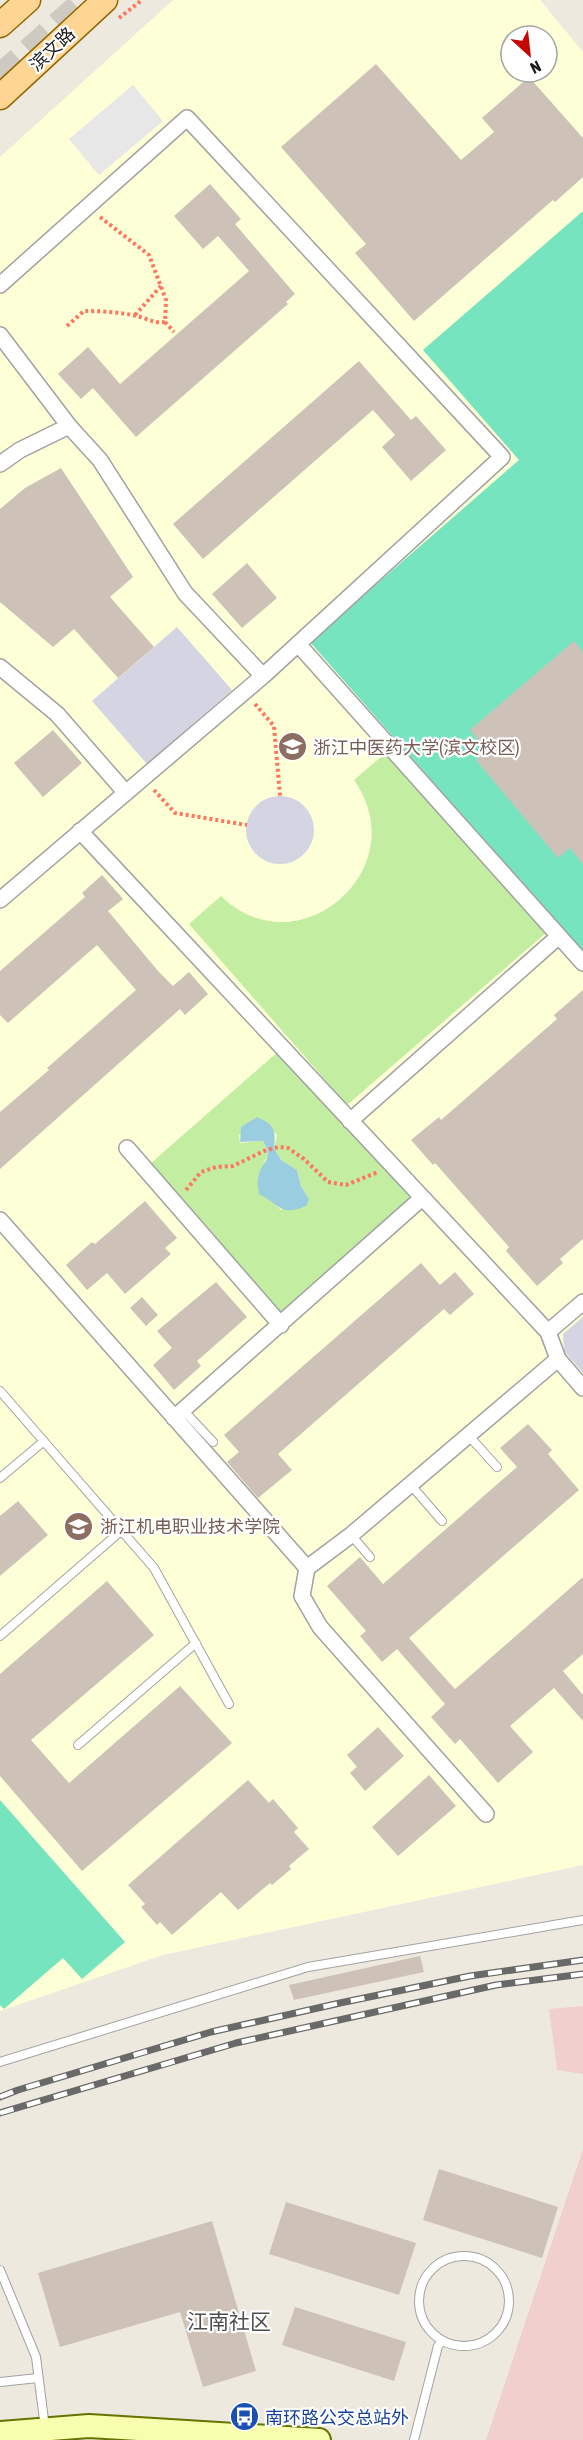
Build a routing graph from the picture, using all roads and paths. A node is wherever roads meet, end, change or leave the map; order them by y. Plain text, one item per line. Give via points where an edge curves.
1 (28, 0) edge
2 (105, 0) edge
3 (0, 25) edge
4 (0, 98) edge
5 (89, 206) junction
6 (0, 285) edge
7 (161, 285) junction
8 (135, 315) junction
9 (165, 322) junction
10 (68, 326) dead end
11 (174, 332) dead end
12 (0, 335) edge
13 (69, 426) junction
14 (0, 464) edge
15 (298, 644) junction
16 (0, 667) edge
17 (263, 676) junction
18 (244, 692) junction
19 (144, 778) junction
20 (126, 793) junction
21 (280, 796) dead end
22 (247, 825) dead end
23 (80, 831) junction
24 (0, 900) edge
25 (559, 936) junction
26 (583, 963) edge
27 (350, 1120) junction
28 (127, 1148) dead end
29 (391, 1164) junction
30 (422, 1198) junction
31 (177, 1206) junction
32 (0, 1220) edge
33 (583, 1302) edge
34 (281, 1325) junction
35 (548, 1332) junction
36 (558, 1359) junction
37 (583, 1388) edge
38 (0, 1391) edge
39 (179, 1414) junction
40 (468, 1435) junction
41 (44, 1441) junction
42 (213, 1442) dead end
43 (496, 1467) dead end
44 (0, 1478) edge
45 (411, 1484) junction
46 (442, 1521) dead end
47 (122, 1531) junction
48 (351, 1535) junction
49 (370, 1557) dead end
50 (307, 1568) junction
51 (0, 1636) edge
52 (196, 1643) junction
53 (229, 1704) dead end
54 (78, 1745) dead end
55 (486, 1814) dead end
56 (583, 1920) edge
57 (0, 2061) edge
58 (0, 2270) edge
59 (442, 2341) junction
60 (38, 2378) junction
61 (0, 2382) edge
62 (46, 2429) junction
63 (0, 2433) edge
64 (319, 2440) edge
65 (414, 2440) edge

1 - 3 main road
2 - 4 main road, 滨文路
5 - 6 street
5 - 7 path via 149,255
5 - 15 street via 187,118 502,457
7 - 8 path
7 - 9 path via 166,300
8 - 9 path
8 - 10 path via 84,311
9 - 11 path
12 - 13 street
13 - 14 street
13 - 17 street via 100,460 185,593
15 - 17 street
15 - 25 street
16 - 20 street via 57,714
17 - 18 street
18 - 19 street
18 - 21 path via 274,726
19 - 20 street
19 - 22 path via 175,813
20 - 23 street
23 - 24 street
23 - 27 street
25 - 26 street
25 - 27 street
27 - 29 street
28 - 31 street
29 - 30 street
29 - 31 path via 369,1178 346,1185 328,1182 304,1159 288,1148 278,1147 233,1166 201,1172
30 - 34 street
30 - 35 street
31 - 34 street
32 - 39 street
33 - 35 street
34 - 39 street
35 - 36 street
36 - 37 street
36 - 40 street
38 - 41 lane
39 - 42 lane
39 - 50 street
40 - 43 lane
40 - 45 street
41 - 44 lane
41 - 47 lane
45 - 46 lane
45 - 48 street
47 - 51 lane
47 - 52 lane via 154,1568
48 - 49 lane
48 - 50 street
50 - 55 street via 302,1596 320,1627
52 - 53 lane
52 - 54 lane
56 - 57 lane via 308,1967
58 - 60 lane via 36,2357
59 - 59 lane via 471,2346 493,2336 501,2327 509,2294 505,2282 490,2264 468,2256 456,2257 445,2260 427,2275 418,2298 419,2309 429,2330
59 - 65 lane
60 - 61 lane
60 - 62 lane
62 - 63 main road
62 - 64 main road via 89,2426

